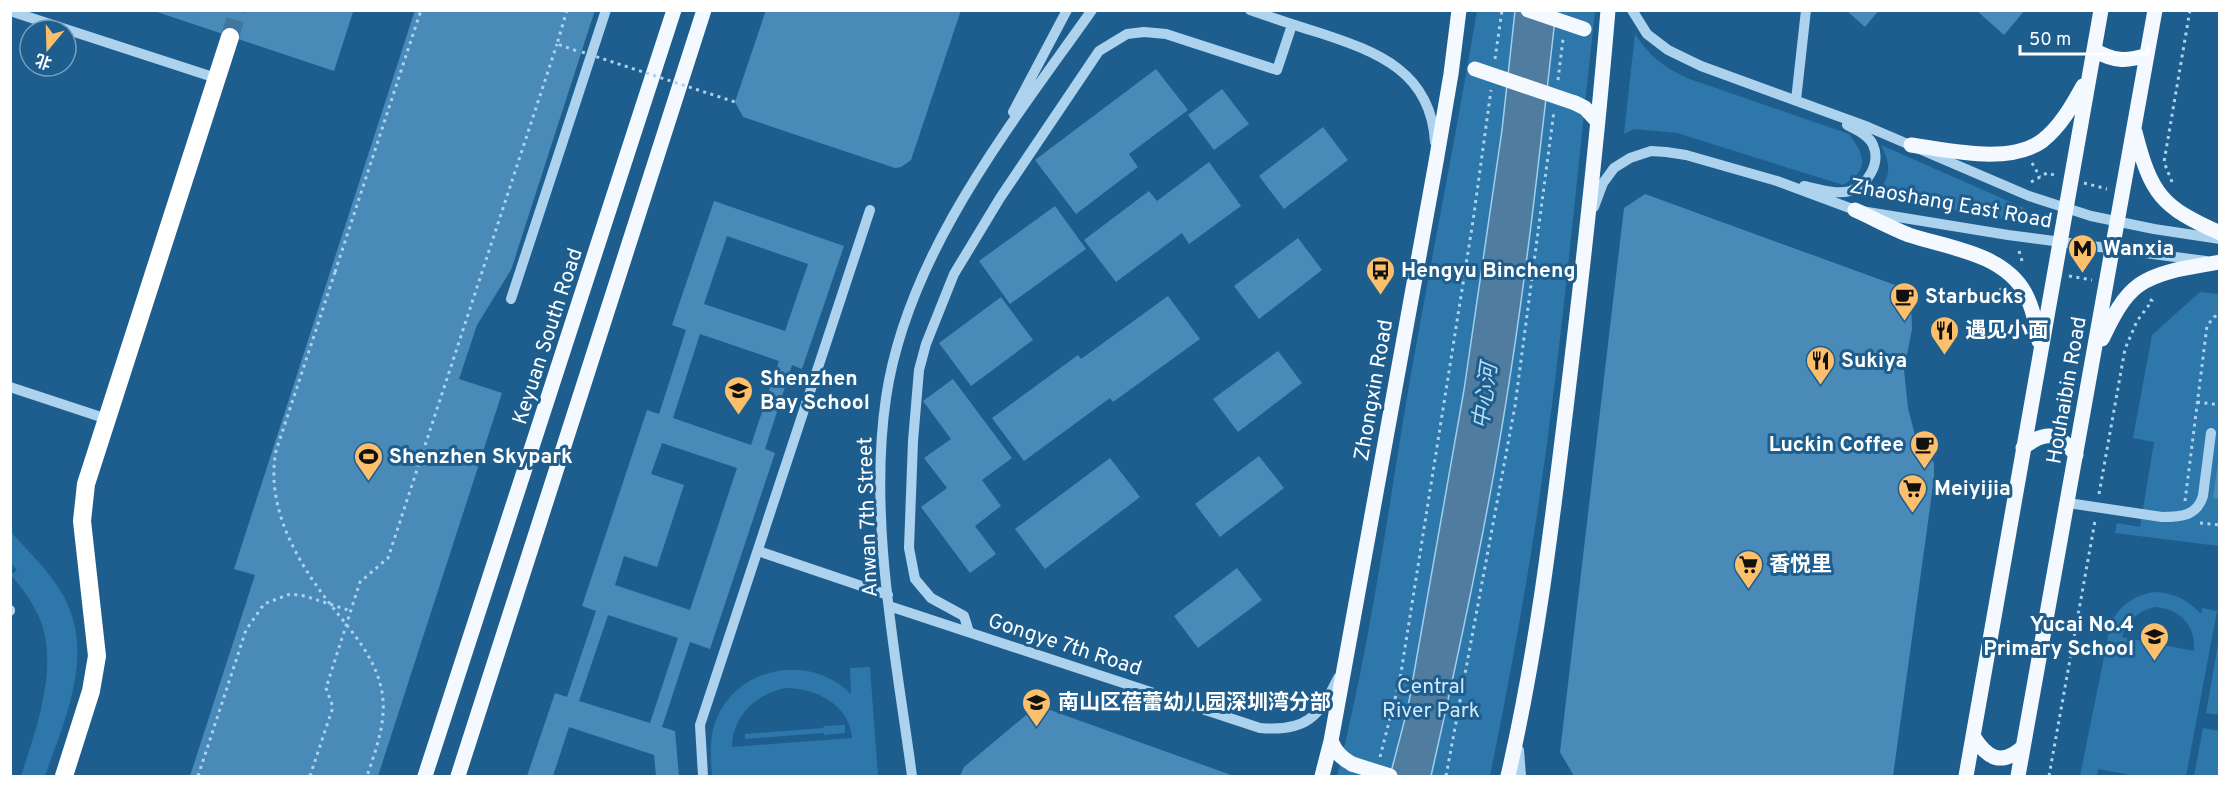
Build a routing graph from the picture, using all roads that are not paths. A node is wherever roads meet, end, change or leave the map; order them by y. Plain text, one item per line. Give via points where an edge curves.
1 (606, 10) edge
2 (674, 10) edge
3 (704, 10) edge
4 (1067, 10) edge
5 (1092, 10) edge
6 (1250, 10) edge
7 (1459, 10) edge
8 (1528, 10) edge
9 (1632, 10) edge
10 (1806, 10) edge
11 (2101, 10) edge
12 (2155, 10) edge
13 (10, 11) edge
14 (1608, 15) edge
15 (1293, 24) junction
16 (230, 37) tunnel mouth
17 (2094, 50) junction
18 (2147, 55) junction
19 (1451, 74) junction
20 (2089, 76) junction
21 (216, 78) junction
22 (1796, 100) junction
23 (1820, 109) junction
24 (1597, 122) junction
25 (2134, 126) junction
26 (1002, 137) junction
27 (1911, 145) junction
28 (1436, 162) junction
29 (1777, 182) junction
30 (2065, 209) junction
31 (870, 210) dead end
32 (1855, 210) junction
33 (2118, 222) junction
34 (1587, 233) junction
35 (2220, 233) edge
36 (2220, 239) edge
37 (2060, 241) junction
38 (2113, 248) junction
39 (2220, 262) edge
40 (511, 299) dead end
41 (2040, 348) junction
42 (2094, 355) junction
43 (10, 387) edge
44 (107, 419) junction
45 (2211, 433) dead end
46 (2023, 448) junction
47 (2076, 455) junction
48 (2067, 503) junction
49 (758, 551) junction
50 (888, 600) junction
51 (969, 632) junction
52 (1342, 669) junction
53 (1520, 727) junction
54 (1973, 736) junction
55 (1331, 741) junction
56 (2023, 747) junction
57 (64, 777) edge
58 (425, 777) edge
59 (458, 777) edge
60 (704, 777) edge
61 (912, 777) edge
62 (1322, 777) edge
63 (1390, 777) edge
64 (1508, 777) edge
65 (1521, 777) edge
66 (1966, 777) edge
67 (2018, 777) edge

1 - 40 street
2 - 58 main road, Keyuan South Road
3 - 59 main road
4 - 26 street
5 - 26 street
6 - 15 street
7 - 19 main road, Zhongxin Road
8 - 14 main road, bridge via 1584,29 1596,27
9 - 22 street, Zhaoshang East Road via 1647,34 1668,50
10 - 22 street
11 - 17 main road, Houhaibin Road
12 - 18 main road, Houhaibin Road
13 - 21 street
14 - 24 main road
15 - 28 street via 1373,52 1407,74 1430,111
15 - 51 street via 1277,70 1166,34 1127,34 1099,51 954,274 919,370 909,548 915,579 931,598 964,616
16 - 21 highway
17 - 18 main road via 2119,61
17 - 20 main road, Houhaibin Road
18 - 25 main road, Houhaibin Road
19 - 24 main road, bridge via 1475,69 1575,103
19 - 28 main road, Zhongxin Road
20 - 27 main road via 2057,127 2041,142 2024,149 1990,154
20 - 30 main road, Houhaibin Road
21 - 44 highway
22 - 23 street, Zhaoshang East Road
23 - 27 street, Zhaoshang East Road
23 - 29 street via 1869,139 1875,155 1872,173 1866,182 1850,191
24 - 34 main road
25 - 33 main road, Houhaibin Road
25 - 35 main road via 2150,181 2159,195 2187,217
26 - 50 street, Anwan 7th Street via 933,255 911,305 891,371 881,460
27 - 30 street, Zhaoshang East Road
28 - 52 main road, Zhongxin Road
29 - 32 street, Zhaoshang East Road
29 - 34 street, Zhaoshang East Road via 1686,155 1651,151 1614,168 1603,183
30 - 33 street, Zhaoshang East Road
30 - 37 main road, Houhaibin Road
31 - 49 street
32 - 37 street, Zhaoshang East Road
32 - 41 main road via 1908,234 1985,258 2003,268 2025,292 2034,314
33 - 36 street, Zhaoshang East Road
33 - 38 main road, Houhaibin Road
34 - 53 main road via 1548,564
37 - 38 street, Zhaoshang East Road
37 - 41 main road, Houhaibin Road
38 - 39 street, Zhaoshang East Road
38 - 42 main road, Houhaibin Road
39 - 42 main road via 2171,272 2139,285 2119,307
41 - 46 main road, Houhaibin Road
42 - 47 main road, Houhaibin Road
43 - 44 street
44 - 57 highway via 86,484 82,521 97,657 95,676
45 - 48 street via 2204,496 2192,513 2162,517
46 - 47 main road via 2040,436 2055,437
46 - 54 main road, Houhaibin Road
47 - 48 main road, Houhaibin Road
48 - 56 main road, Houhaibin Road
49 - 50 street, Gongye 7th Road
49 - 60 street via 700,725
50 - 51 street, Gongye 7th Road
50 - 61 street, Anwan 7th Street
51 - 52 street, Gongye 7th Road via 1260,728 1289,728 1315,715
52 - 55 main road, Zhongxin Road
53 - 64 main road
53 - 65 street
54 - 56 main road via 1987,755 1996,758 2008,758
54 - 66 main road, Houhaibin Road
55 - 62 main road, Zhongxin Road
55 - 63 main road, bridge via 1342,759
56 - 67 main road, Houhaibin Road

